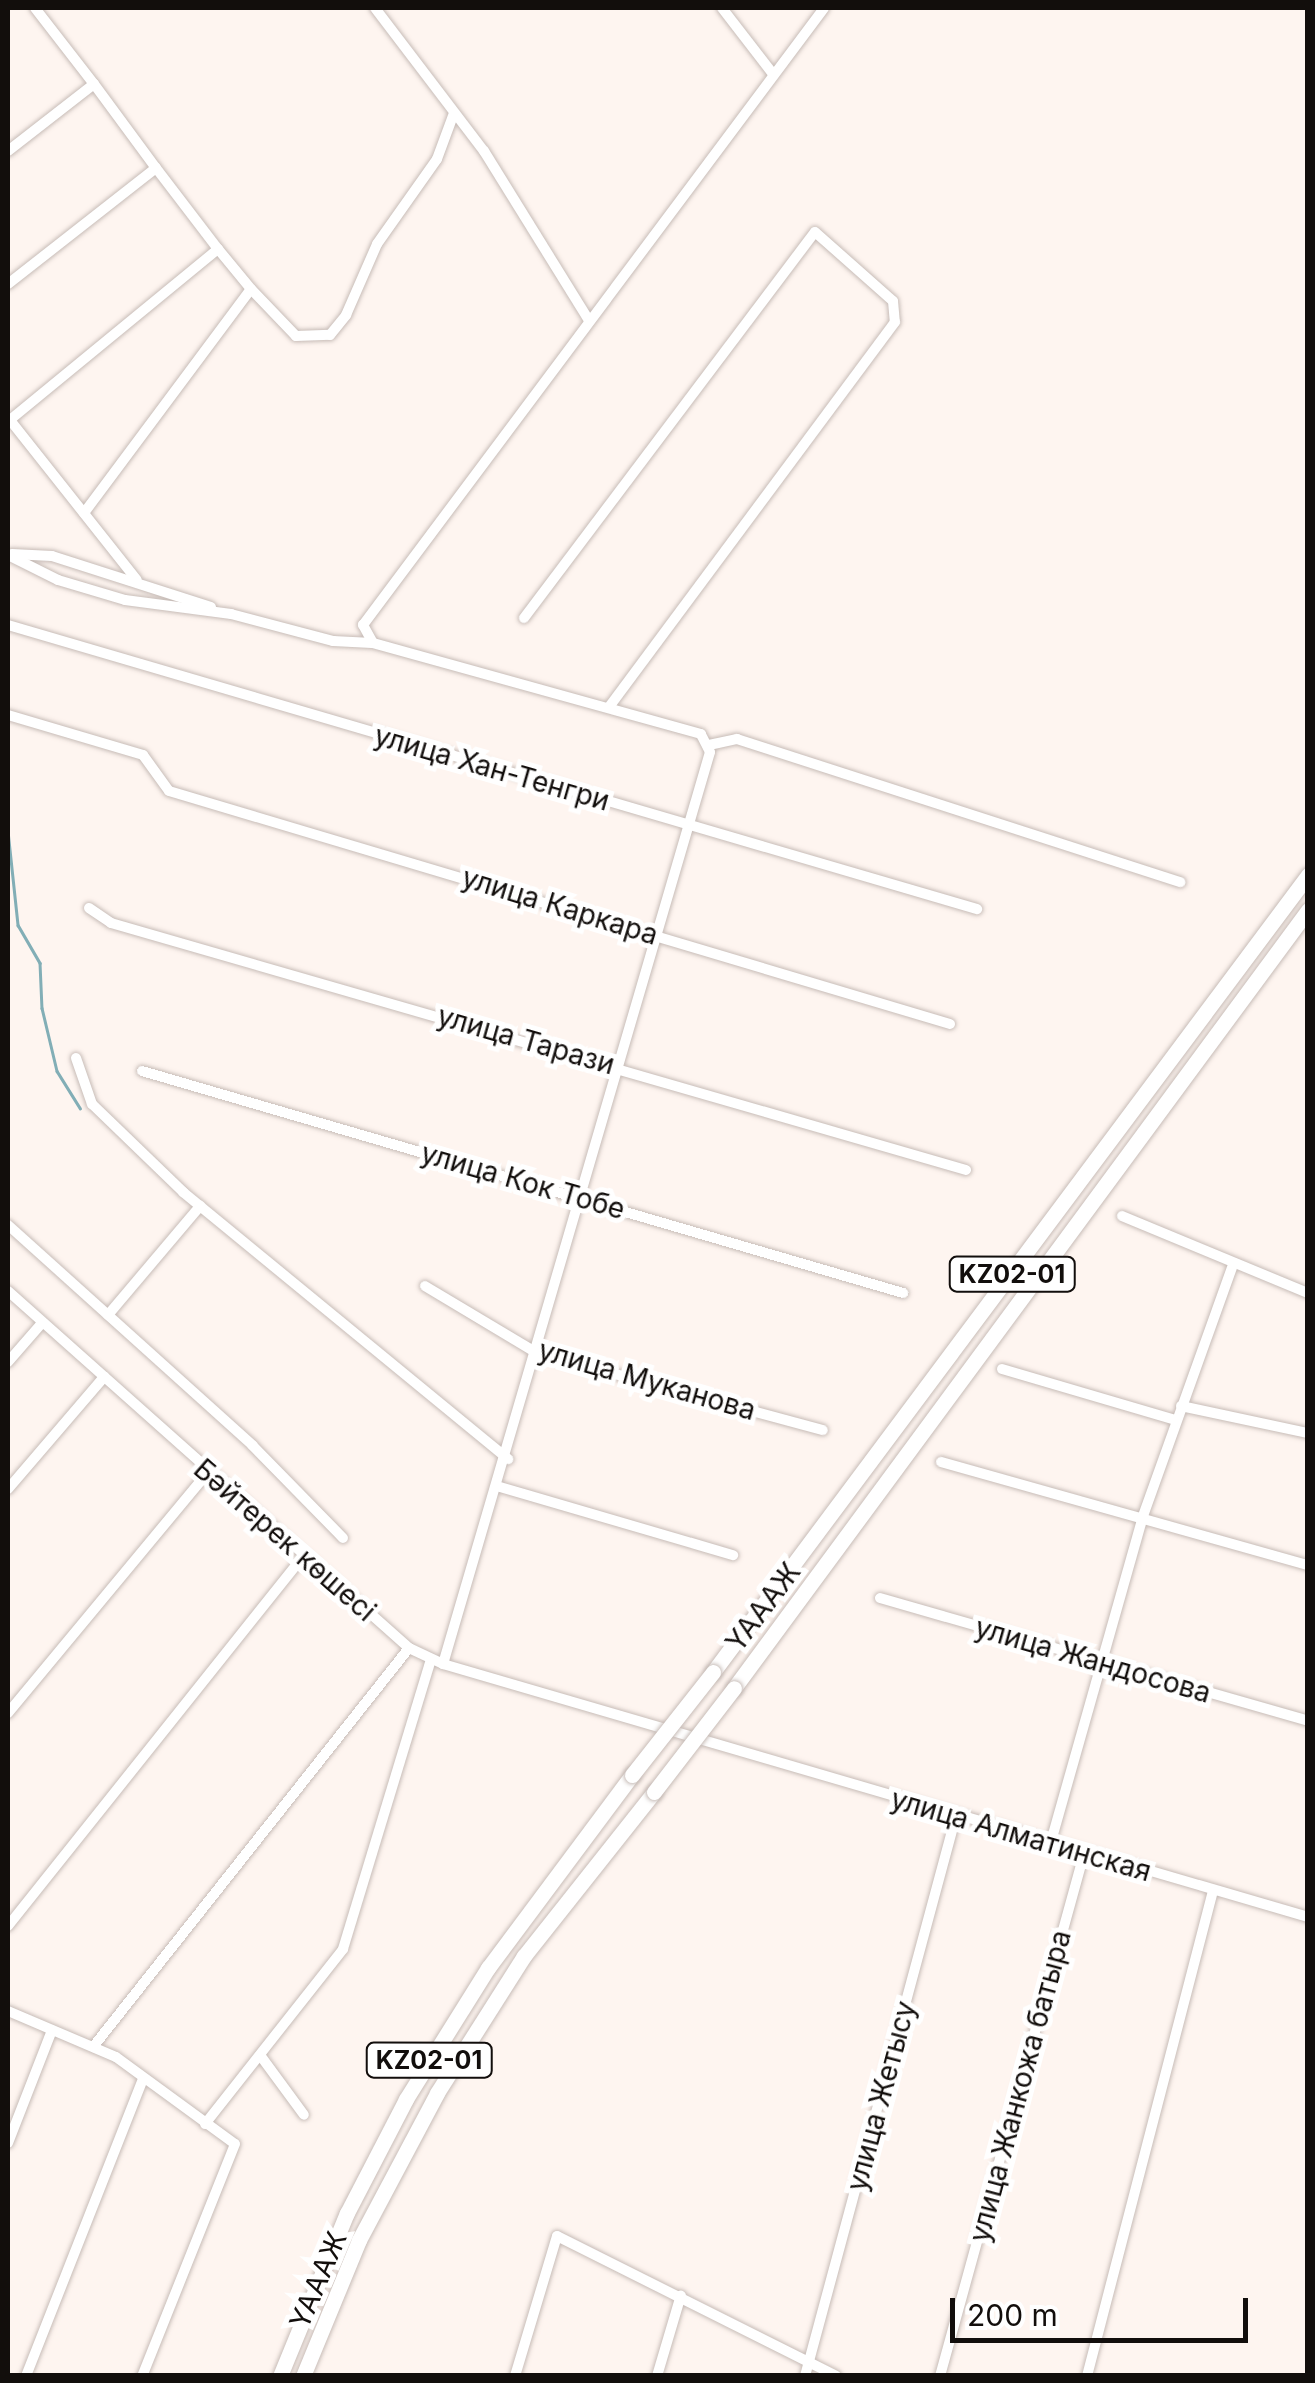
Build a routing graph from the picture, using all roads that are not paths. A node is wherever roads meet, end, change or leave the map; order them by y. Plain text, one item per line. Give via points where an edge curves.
1 (35, 8) edge
2 (375, 8) edge
3 (722, 8) edge
4 (824, 8) edge
5 (773, 74) junction
6 (94, 84) junction
7 (454, 113) junction
8 (8, 151) edge
9 (156, 168) junction
10 (218, 249) junction
11 (8, 284) edge
12 (250, 289) junction
13 (588, 319) junction
14 (8, 420) edge
15 (84, 513) junction
16 (8, 554) edge
17 (136, 580) junction
18 (231, 614) junction
19 (524, 618) dead end
20 (8, 626) edge
21 (373, 643) junction
22 (610, 706) junction
23 (8, 716) edge
24 (709, 746) junction
25 (691, 826) junction
26 (1308, 875) edge
27 (1180, 882) dead end
28 (89, 908) dead end
29 (976, 909) dead end
30 (1308, 910) edge
31 (660, 936) junction
32 (950, 1024) dead end
33 (76, 1058) dead end
34 (621, 1067) junction
35 (142, 1071) dead end
36 (966, 1170) dead end
37 (582, 1198) junction
38 (200, 1206) junction
39 (1122, 1216) dead end
40 (8, 1225) edge
41 (1232, 1267) junction
42 (425, 1286) dead end
43 (8, 1291) edge
44 (903, 1293) dead end
45 (1308, 1293) edge
46 (108, 1315) junction
47 (42, 1323) junction
48 (538, 1353) junction
49 (8, 1362) edge
50 (1002, 1368) dead end
51 (104, 1376) junction
52 (1180, 1406) junction
53 (1176, 1420) junction
54 (823, 1430) dead end
55 (1308, 1434) edge
56 (508, 1459) junction
57 (941, 1462) dead end
58 (207, 1473) junction
59 (500, 1487) junction
60 (8, 1489) edge
61 (1143, 1516) junction
62 (342, 1538) dead end
63 (303, 1556) junction
64 (733, 1556) dead end
65 (1308, 1565) edge
66 (880, 1598) dead end
67 (409, 1648) junction
68 (431, 1659) junction
69 (1099, 1662) junction
70 (443, 1664) junction
71 (8, 1713) edge
72 (607, 1714) joint
73 (1308, 1721) edge
74 (956, 1816) junction
75 (1050, 1845) junction
76 (1084, 1854) junction
77 (1213, 1891) junction
78 (1308, 1917) edge
79 (8, 1926) edge
80 (8, 2011) edge
81 (52, 2030) junction
82 (93, 2047) junction
83 (260, 2055) junction
84 (143, 2079) junction
85 (304, 2115) dead end
86 (206, 2124) junction
87 (8, 2142) edge
88 (680, 2296) junction
89 (809, 2362) junction
90 (26, 2376) edge
91 (142, 2376) edge
92 (280, 2376) edge
93 (303, 2376) edge
94 (515, 2376) edge
95 (657, 2376) edge
96 (805, 2376) edge
97 (836, 2376) edge
98 (940, 2376) edge
99 (1086, 2376) edge

1 - 6 street
2 - 7 street
3 - 5 street
4 - 5 street
5 - 13 street
6 - 8 street
6 - 9 street
7 - 12 street via 437,158 376,244 346,315 330,335 296,336
7 - 13 street
9 - 10 street
9 - 11 street
10 - 12 street
10 - 14 street
12 - 15 street
13 - 21 street via 367,616 362,633
14 - 15 street
15 - 17 street
16 - 17 street via 52,556
16 - 18 street via 58,580 126,600
17 - 18 street
18 - 21 street via 332,642
19 - 22 street via 815,232 893,301 895,322
20 - 25 street, улица Хан-Тенгри
21 - 22 street
22 - 24 street via 701,734
23 - 31 street, улица Каркара via 143,755 169,791
24 - 25 street
24 - 27 street via 737,739
25 - 29 street, улица Хан-Тенгри
25 - 31 street
26 - 92 highway, ҮАААЖ / KZ02-01, bridge via 499,1954 406,2099 341,2226
28 - 34 street, улица Тарази via 111,922
30 - 93 highway, ҮАААЖ / KZ02-01, bridge via 734,1688 524,1956 437,2093 359,2240
31 - 32 street, улица Каркара
31 - 34 street
33 - 38 street via 92,1104
34 - 36 street, улица Тарази
34 - 37 street
35 - 37 street, улица Кок Тобе
37 - 44 street, улица Кок Тобе
37 - 48 street
38 - 46 street
38 - 56 street
39 - 41 street
40 - 46 street
41 - 45 street
41 - 52 street
42 - 48 street, улица Муканова
43 - 47 street, Бәйтерек көшесі
46 - 62 street via 252,1445
47 - 49 street
47 - 51 street, Бәйтерек көшесі
48 - 54 street, улица Муканова
48 - 56 street
50 - 53 street
51 - 58 street, Бәйтерек көшесі
51 - 60 street
52 - 53 street
52 - 55 street
53 - 61 street
56 - 59 street
57 - 61 street
58 - 63 street, Бәйтерек көшесі
58 - 71 street
59 - 64 street
59 - 70 street
61 - 65 street
61 - 69 street
63 - 67 street, Бәйтерек көшесі
63 - 79 street
66 - 69 street, улица Жандосова
67 - 68 street, Бәйтерек көшесі
67 - 82 street
68 - 70 street, Бәйтерек көшесі
68 - 83 street via 350,1933
69 - 73 street, улица Жандосова
69 - 75 street
70 - 72 street, Бәйтерек көшесі
72 - 74 street, улица Алматинская
74 - 75 street, улица Алматинская
74 - 89 street, улица Жетысу
75 - 76 street, улица Алматинская
76 - 77 street, улица Алматинская
76 - 98 street, улица Жанкожа батыра
77 - 78 street, улица Алматинская
77 - 99 street
80 - 81 street
81 - 82 street
81 - 87 street
82 - 84 street
83 - 85 street
83 - 86 street
84 - 86 street
84 - 90 street
86 - 91 street via 235,2144
88 - 89 street via 738,2332 796,2351
88 - 94 street via 557,2236
88 - 95 street
89 - 96 street, улица Жетысу
89 - 97 street

